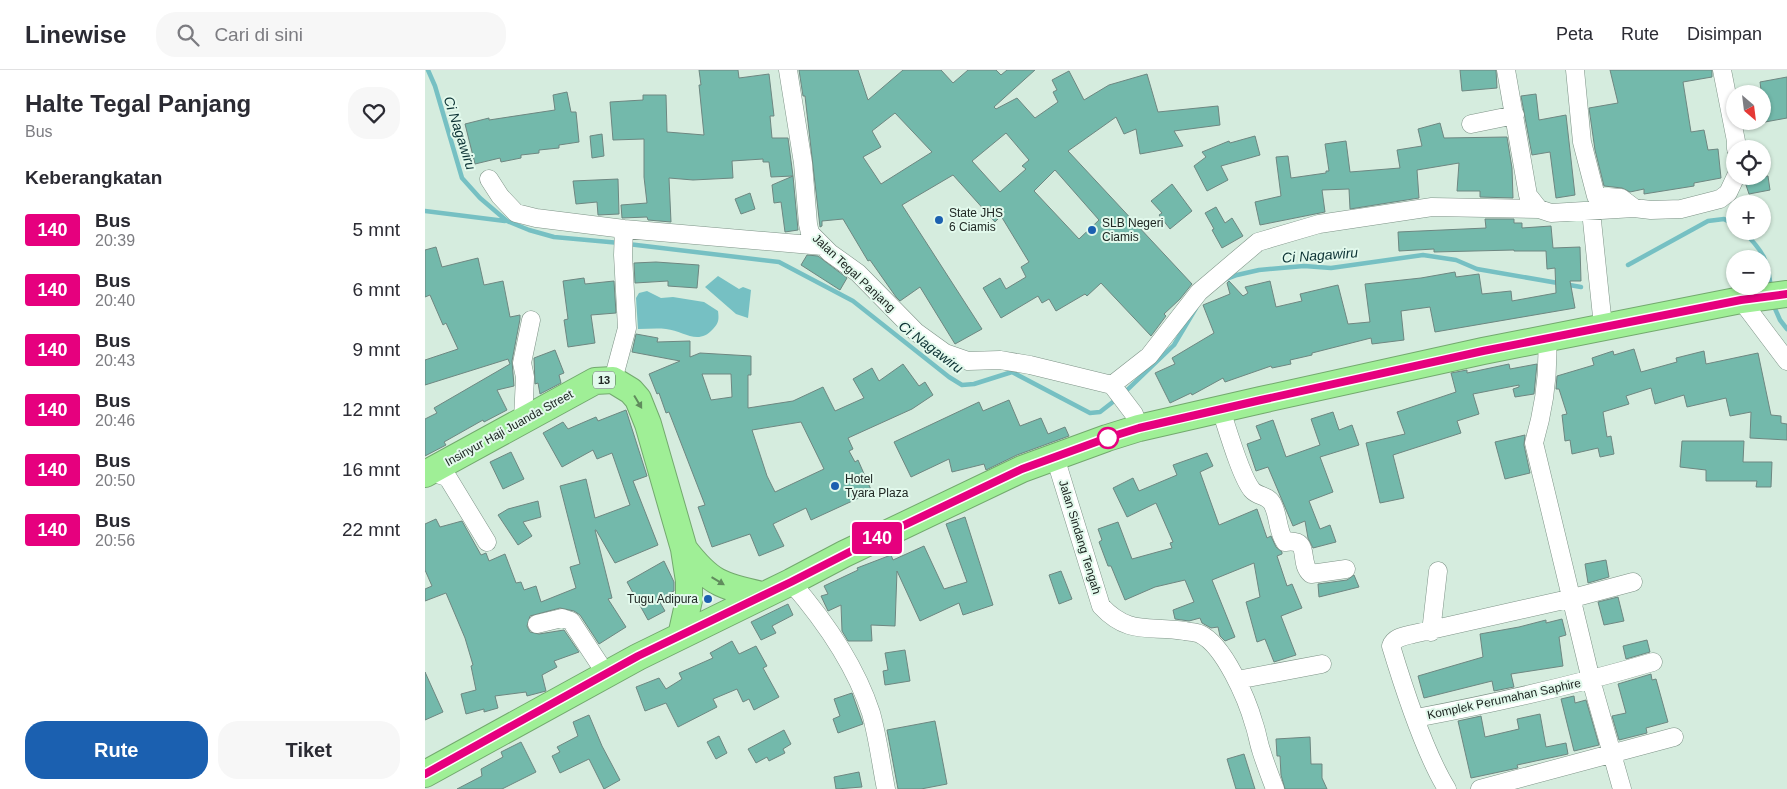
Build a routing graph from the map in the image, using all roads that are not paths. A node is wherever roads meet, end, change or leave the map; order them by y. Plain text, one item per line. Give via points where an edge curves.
1 (788, 70) edge
2 (1506, 70) edge
3 (1575, 70) edge
4 (1722, 70) edge
5 (1515, 115) junction
6 (1471, 124) dead end
7 (1736, 140) edge
8 (489, 180) dead end
9 (1732, 185) edge
10 (1634, 208) junction
11 (1539, 209) junction
12 (1591, 211) junction
13 (624, 231) junction
14 (823, 246) junction
15 (1787, 294) edge
16 (1748, 300) junction
17 (531, 320) dead end
18 (1603, 326) junction
19 (1547, 338) junction
20 (1787, 361) edge
21 (613, 380) junction
22 (1116, 390) junction
23 (1221, 410) junction
24 (523, 420) junction
25 (1137, 421) junction
26 (1055, 458) junction
27 (427, 472) edge
28 (487, 542) dead end
29 (684, 549) junction
30 (1346, 569) dead end
31 (1437, 571) dead end
32 (791, 582) junction
33 (1633, 582) dead end
34 (762, 595) junction
35 (1573, 598) junction
36 (537, 624) dead end
37 (1431, 632) junction
38 (681, 636) junction
39 (1653, 662) dead end
40 (1322, 664) dead end
41 (606, 674) junction
42 (1237, 680) junction
43 (1591, 680) junction
44 (1416, 718) junction
45 (1674, 737) dead end
46 (1612, 754) junction
47 (425, 774) edge
48 (886, 789) edge
49 (1275, 789) edge
50 (1447, 789) edge
51 (1480, 789) edge
52 (1622, 789) edge

1 - 14 street, Jalan Tegal Panjang via 803,163 808,224 810,233
2 - 5 street
3 - 10 street via 1582,142 1596,196 1621,198
4 - 7 street
5 - 6 street
5 - 11 street via 1528,195
8 - 13 street via 516,213
9 - 10 street via 1720,199 1706,204 1681,209
10 - 12 street
11 - 12 street via 1551,213
11 - 22 street via 1432,207 1319,224 1258,242 1199,292 1149,356
12 - 18 street
13 - 14 street
13 - 21 street via 627,328
14 - 22 street, Jalan Tegal Panjang via 857,273 916,332 945,353 969,361 1000,360 1029,365
15 - 16 highway
16 - 18 highway
16 - 20 street
17 - 24 street via 522,363 525,377
18 - 19 highway
19 - 23 highway
19 - 35 street, Komplek Perumahan Saphire via 1548,372 1534,443
21 - 24 highway, Insinyur Haji Juanda Street / 13 via 595,380
21 -> 29 highway, 13 via 635,395 645,413
22 - 25 street
23 - 25 highway
23 - 30 street via 1253,491 1270,500 1274,506 1285,542 1294,541 1302,546 1303,560 1309,573
24 - 27 highway, Insinyur Haji Juanda Street / 13
25 - 26 highway
26 - 32 highway via 1022,469 936,508
26 - 42 street, Jalan Sindang Tengah via 1101,606 1121,623 1200,634 1222,656
27 - 28 street via 448,478
29 -> 34 highway, 13 via 700,570 716,581 728,588
29 - 38 highway, 13 via 689,600
31 - 37 street
32 - 34 highway
32 - 48 street via 830,630 859,683 871,713
33 - 35 street, Komplek Perumahan Saphire
34 - 38 highway
35 - 37 street, Komplek Perumahan Saphire
35 - 43 street, Komplek Perumahan Saphire
36 - 41 street via 562,618 571,621
37 - 44 street, Komplek Perumahan Saphire via 1395,639 1391,646
38 - 41 highway
39 - 43 street, Komplek Perumahan Saphire
40 - 42 street
41 - 47 highway
42 - 49 street, Jalan Sindang Tengah
43 - 44 street, Komplek Perumahan Saphire
43 - 46 street, Komplek Perumahan Saphire
44 - 50 street, Komplek Perumahan Saphire
45 - 46 street
46 - 51 street
46 - 52 street, Komplek Perumahan Saphire

